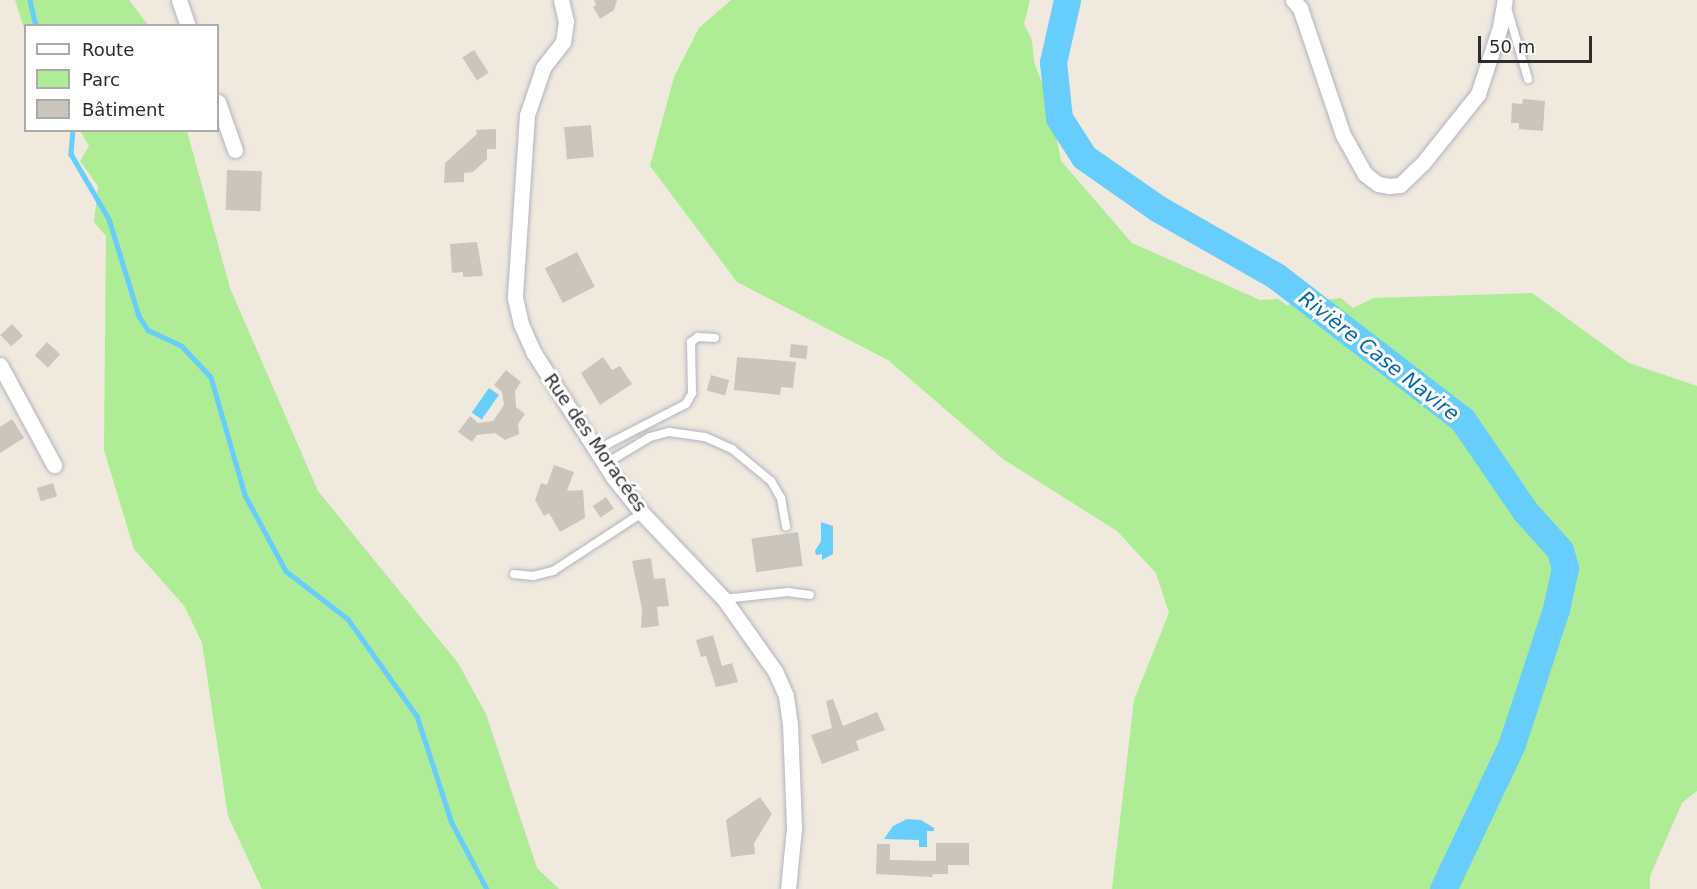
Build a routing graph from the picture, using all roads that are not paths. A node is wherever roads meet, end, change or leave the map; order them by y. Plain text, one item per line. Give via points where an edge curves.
1 (179, 0) edge
2 (561, 0) edge
3 (1293, 0) edge
4 (1505, 1) edge
5 (187, 24) edge
6 (1528, 79) dead end
7 (219, 105) edge
8 (236, 150) dead end
9 (715, 338) dead end
10 (0, 365) edge
11 (596, 450) junction
12 (605, 464) junction
13 (54, 465) dead end
14 (642, 513) junction
15 (786, 527) dead end
16 (514, 573) dead end
17 (810, 596) dead end
18 (724, 599) junction
19 (788, 889) edge

1 - 5 street
2 - 11 street, Rue des Moracées via 566,21 563,42 543,68 527,115 515,298 520,324 534,353
3 - 4 street via 1300,8 1343,135 1365,174 1378,184 1389,186 1400,185 1416,171 1478,94
4 - 6 lane
7 - 8 street
9 - 11 lane via 698,337 691,342 692,393 686,404
10 - 13 street
11 - 12 street, Rue des Moracées
12 - 14 street, Rue des Moracées
12 - 15 lane via 650,437 669,432 705,437 753,463 771,481 781,498
14 - 16 lane via 553,572 533,576
14 - 18 street, Rue des Moracées
17 - 18 lane via 788,592
18 - 19 street, Rue des Moracées via 775,671 786,696 794,828

